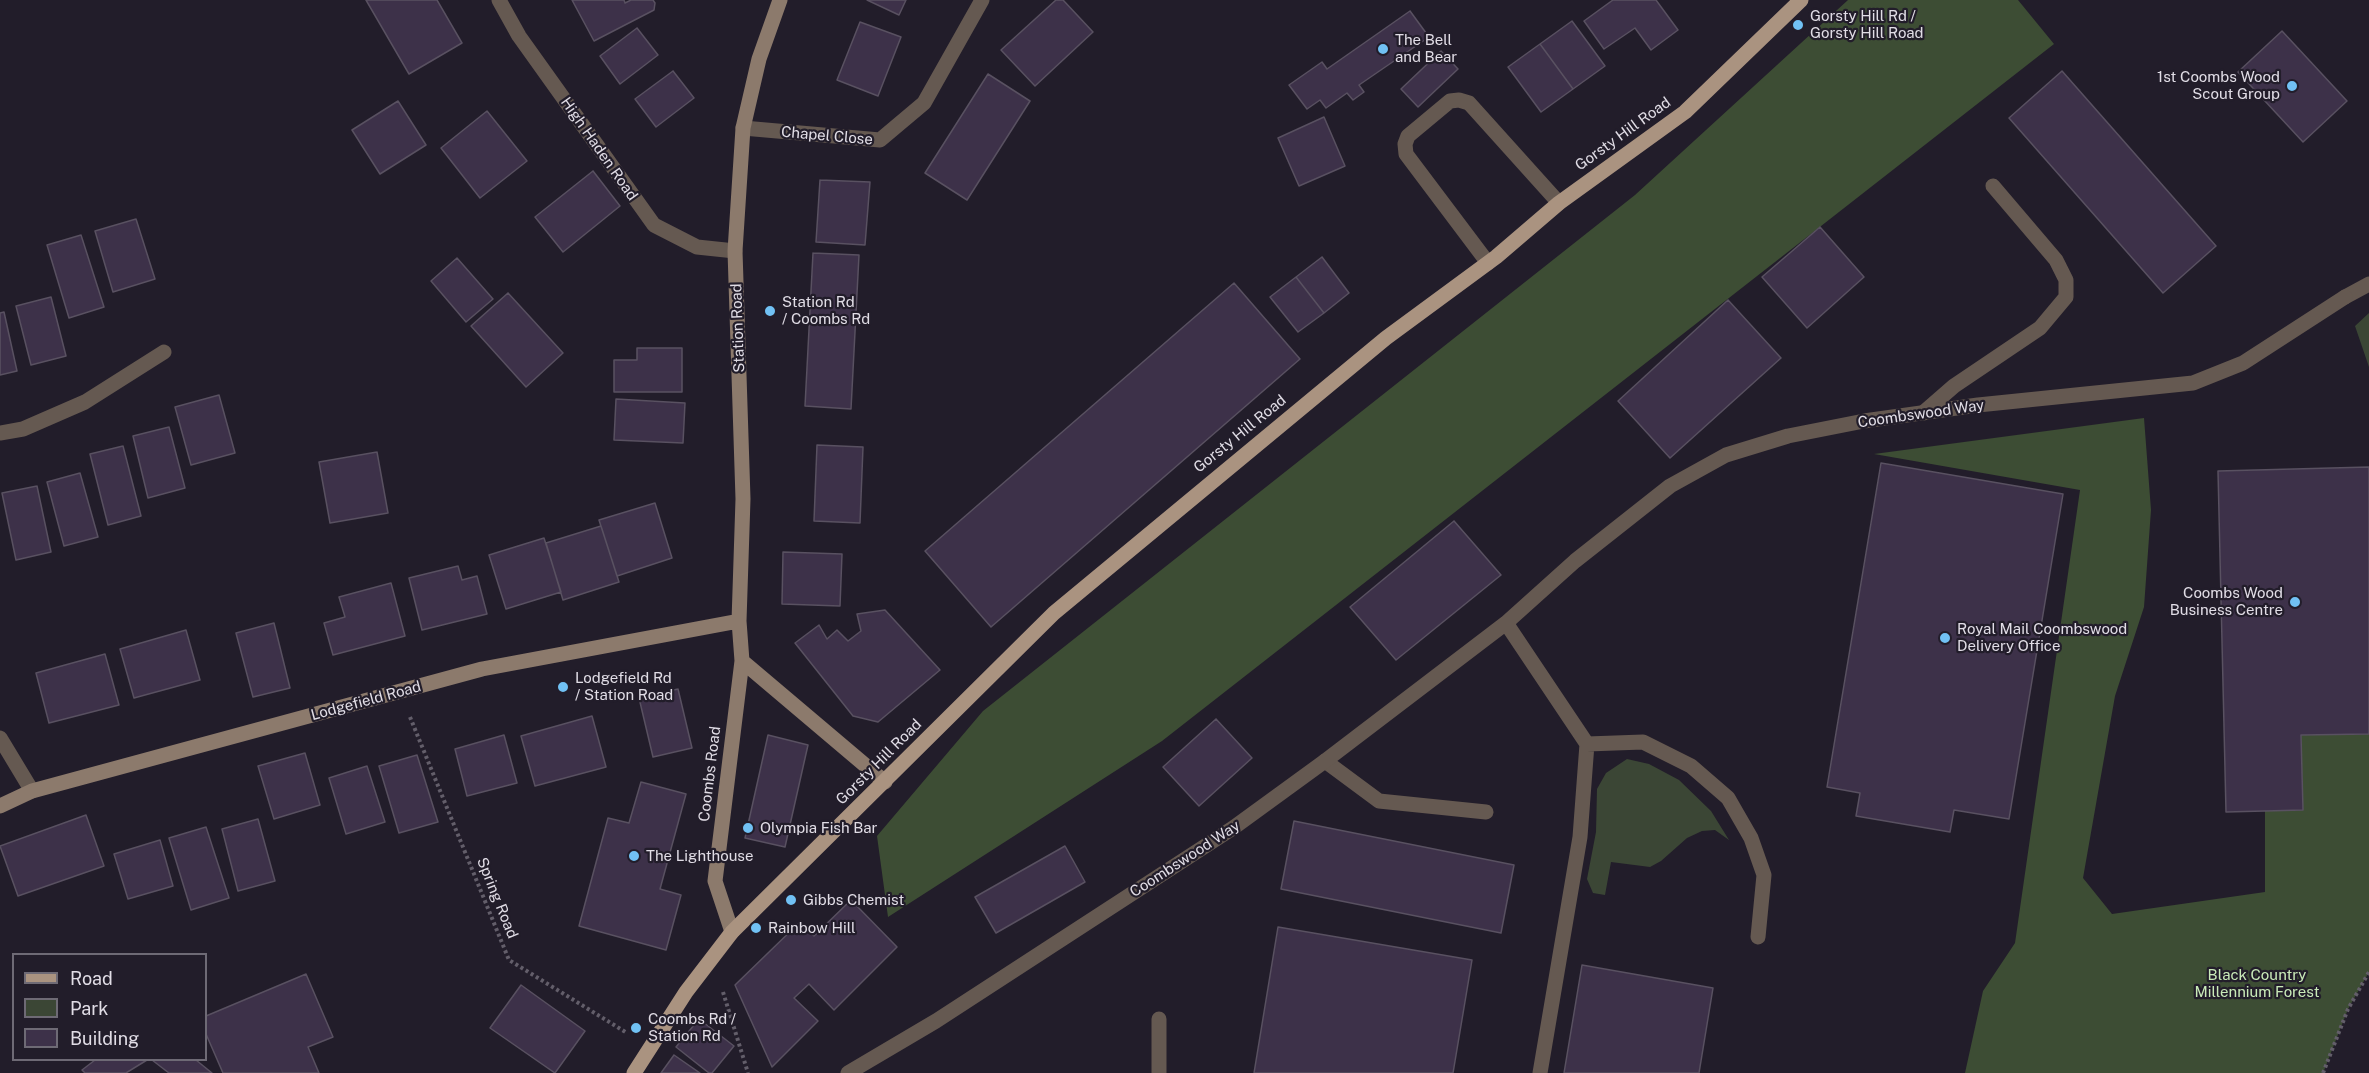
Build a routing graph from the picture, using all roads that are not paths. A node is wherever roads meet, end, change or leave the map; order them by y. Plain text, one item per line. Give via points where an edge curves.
1 (499, 0) edge
2 (780, 0) edge
3 (982, 0) edge
4 (1802, 0) edge
5 (743, 128) junction
6 (1993, 186) dead end
7 (1559, 202) junction
8 (735, 251) junction
9 (1488, 263) junction
10 (2369, 284) edge
11 (164, 352) dead end
12 (1923, 413) junction
13 (0, 433) edge
14 (739, 621) junction
15 (1506, 623) junction
16 (742, 661) junction
17 (0, 738) edge
18 (1587, 744) junction
19 (1325, 761) junction
20 (885, 782) junction
21 (32, 791) junction
22 (0, 806) edge
23 (1486, 812) dead end
24 (732, 932) junction
25 (1758, 937) dead end
26 (1159, 1019) dead end
27 (634, 1073) edge
28 (848, 1073) edge
29 (1159, 1073) edge
30 (1540, 1073) edge

1 - 8 street, High Haden Road via 519,36 654,225 697,247
2 - 5 street, Station Road via 759,59
3 - 5 street, Chapel Close via 924,103 880,140
4 - 7 main road, Gorsty Hill Road via 1685,112
5 - 8 street, Station Road
6 - 12 street via 2056,260 2066,280 2066,297 2040,328 1954,386
7 - 9 main road, Gorsty Hill Road
7 - 9 street via 1469,103 1450,101 1408,136 1407,154
8 - 14 street, Station Road via 743,499
9 - 20 main road, Gorsty Hill Road via 1386,338 1058,610
10 - 12 street, Coombswood Way via 2243,363 2193,383
11 - 13 street via 85,402 22,429
12 - 15 street, Coombswood Way via 1788,436 1726,455 1670,486 1575,561
14 - 16 street, Station Road
14 - 21 street, Lodgefield Road via 482,669
15 - 18 street
15 - 19 street, Coombswood Way
16 - 20 street
16 - 24 street, Coombs Road via 715,881
17 - 21 street
18 - 25 street via 1643,742 1691,766 1728,798 1751,838 1764,875
18 - 30 street via 1580,837
19 - 23 street via 1378,801
19 - 28 street, Coombswood Way via 1193,854 936,1021
20 - 24 main road, Gorsty Hill Road
21 - 22 street, Lodgefield Road
24 - 27 main road via 686,992
26 - 29 street

